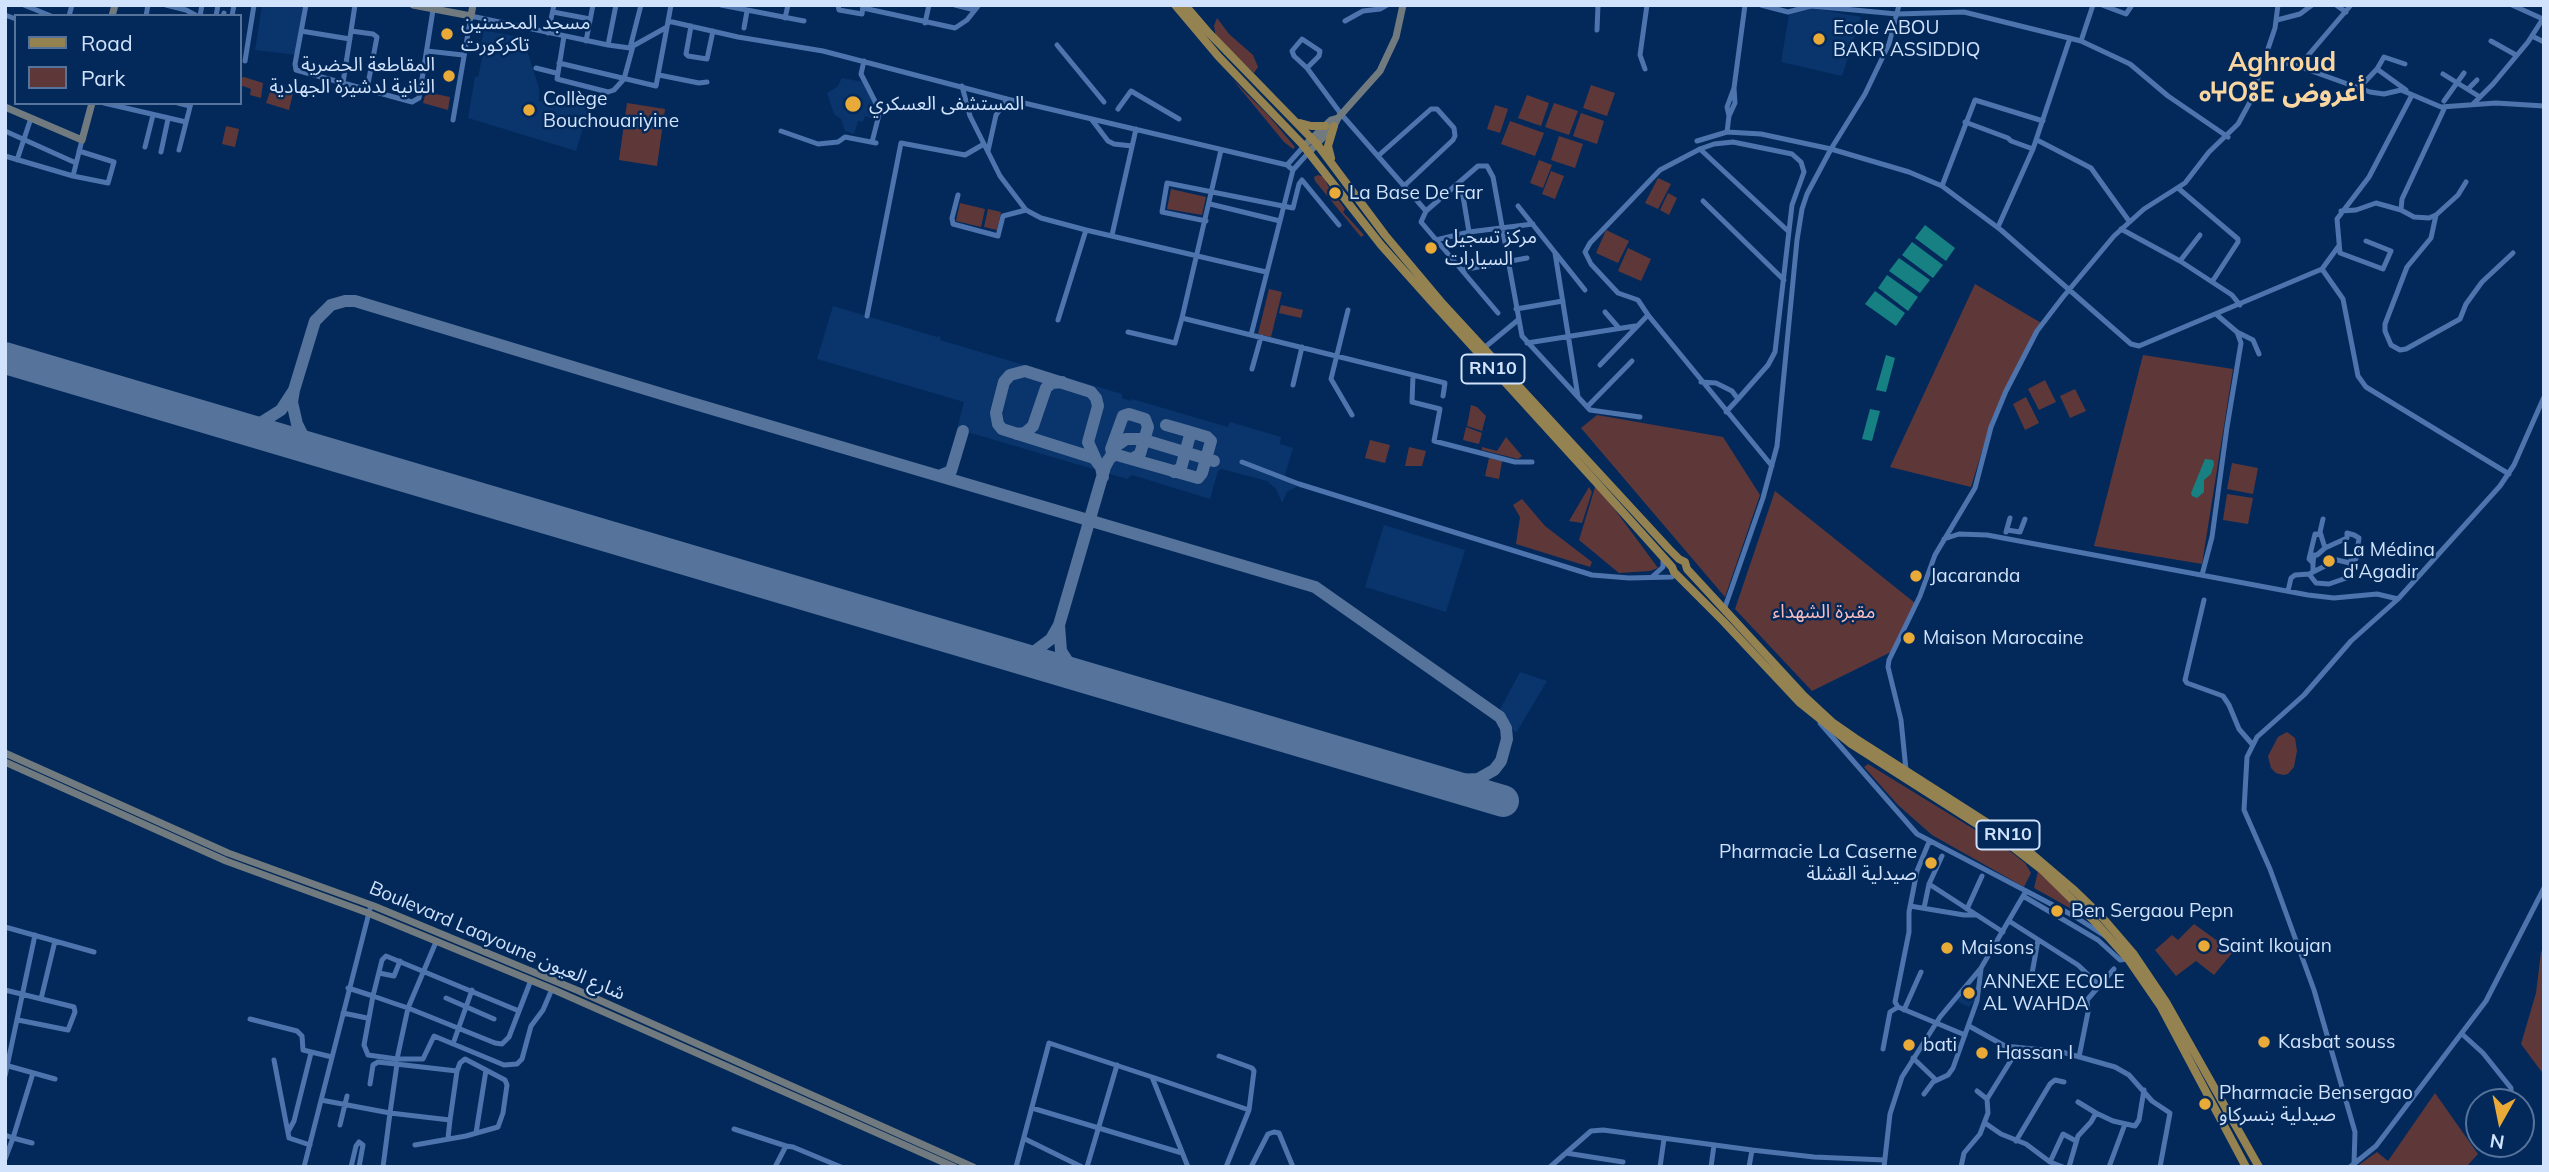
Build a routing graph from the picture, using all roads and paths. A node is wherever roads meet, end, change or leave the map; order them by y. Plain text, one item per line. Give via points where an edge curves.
1 (6, 5) edge
2 (24, 5) edge
3 (254, 5) edge
4 (306, 5) edge
5 (355, 5) edge
6 (413, 5) edge
7 (472, 5) edge
8 (593, 5) edge
9 (616, 5) edge
10 (641, 5) edge
11 (671, 5) edge
12 (771, 5) edge
13 (788, 5) edge
14 (838, 5) edge
15 (929, 5) edge
16 (955, 5) edge
17 (1175, 5) edge
18 (1185, 5) edge
19 (1387, 5) edge
20 (1403, 5) edge
21 (1598, 5) edge
22 (1647, 5) edge
23 (1745, 5) edge
24 (1761, 5) edge
25 (1967, 5) edge
26 (2093, 5) edge
27 (2102, 5) edge
28 (2132, 5) edge
29 (2278, 5) edge
30 (2312, 5) edge
31 (2336, 5) edge
32 (2351, 5) edge
33 (2512, 5) edge
34 (2537, 5) edge
35 (169, 6) edge
36 (725, 6) edge
37 (553, 7) edge
38 (429, 8) edge
39 (977, 8) edge
40 (1898, 8) edge
41 (746, 9) edge
42 (863, 9) edge
43 (183, 10) edge
44 (1964, 12) junction
45 (2346, 12) junction
46 (46, 14) edge
47 (5, 15) edge
48 (769, 15) junction
49 (471, 16) junction
50 (2536, 16) junction
51 (785, 18) junction
52 (2543, 18) edge
53 (590, 19) junction
54 (967, 20) junction
55 (2277, 20) junction
56 (804, 21) dead end
57 (1345, 21) dead end
58 (926, 23) junction
59 (667, 24) junction
60 (974, 24) dead end
61 (691, 26) junction
62 (744, 28) dead end
63 (1597, 30) dead end
64 (301, 31) junction
65 (351, 31) junction
66 (713, 31) junction
67 (548, 33) junction
68 (564, 36) junction
69 (2532, 36) junction
70 (2070, 38) junction
71 (349, 39) junction
72 (586, 41) junction
73 (2081, 41) junction
74 (2491, 41) dead end
75 (2544, 42) edge
76 (242, 43) edge
77 (247, 44) junction
78 (1057, 45) dead end
79 (608, 46) junction
80 (632, 47) junction
81 (427, 51) junction
82 (463, 55) junction
83 (2516, 55) junction
84 (245, 61) dead end
85 (863, 61) junction
86 (2264, 61) junction
87 (559, 63) junction
88 (2405, 64) dead end
89 (2299, 66) junction
90 (536, 68) dead end
91 (1307, 68) junction
92 (1644, 69) dead end
93 (2377, 69) junction
94 (556, 73) junction
95 (2464, 73) dead end
96 (2444, 74) dead end
97 (659, 75) junction
98 (624, 79) junction
99 (2477, 80) dead end
100 (707, 82) dead end
101 (2457, 82) junction
102 (343, 83) junction
103 (962, 86) junction
104 (2358, 88) junction
105 (367, 89) junction
106 (2468, 89) junction
107 (2410, 94) junction
108 (2480, 97) junction
109 (1007, 99) junction
110 (1104, 102) dead end
111 (2445, 104) junction
112 (2473, 104) junction
113 (89, 105) edge
114 (112, 105) edge
115 (191, 105) edge
116 (2544, 106) edge
117 (5, 107) edge
118 (1118, 109) dead end
119 (153, 115) junction
120 (32, 118) junction
121 (168, 118) junction
122 (1179, 119) dead end
123 (453, 120) dead end
124 (1092, 120) junction
125 (1297, 121) junction
126 (1335, 121) junction
127 (2043, 121) junction
128 (186, 122) junction
129 (1965, 122) junction
130 (1136, 129) junction
131 (5, 131) edge
132 (780, 131) dead end
133 (1727, 132) junction
134 (2228, 137) junction
135 (24, 138) junction
136 (82, 140) junction
137 (2037, 140) junction
138 (1314, 141) junction
139 (1697, 141) dead end
140 (984, 144) junction
141 (1132, 146) junction
142 (145, 147) dead end
143 (179, 149) dead end
144 (1306, 149) junction
145 (1700, 149) junction
146 (1831, 149) junction
147 (2033, 149) junction
148 (1221, 150) junction
149 (79, 152) junction
150 (161, 152) dead end
151 (988, 152) junction
152 (5, 156) edge
153 (1378, 156) junction
154 (17, 160) junction
155 (76, 163) junction
156 (1333, 164) junction
157 (1287, 165) junction
158 (1293, 170) junction
159 (73, 176) junction
160 (2466, 182) dead end
161 (1461, 183) junction
162 (1405, 186) junction
163 (1942, 186) junction
164 (2178, 188) junction
165 (1212, 191) junction
166 (958, 195) dead end
167 (1703, 201) dead end
168 (1210, 204) junction
169 (1518, 206) dead end
170 (1284, 208) junction
171 (1026, 210) junction
172 (2401, 210) junction
173 (1426, 211) junction
174 (2341, 211) junction
175 (2437, 215) junction
176 (1206, 220) junction
177 (1280, 221) junction
178 (2129, 221) junction
179 (1533, 224) junction
180 (1339, 225) dead end
181 (1502, 227) junction
182 (1998, 227) junction
183 (2120, 229) junction
184 (1086, 230) junction
185 (1788, 231) junction
186 (1469, 232) junction
187 (2200, 234) dead end
188 (1112, 235) junction
189 (1436, 240) junction
190 (2366, 242) dead end
191 (2338, 247) junction
192 (1555, 253) junction
193 (2513, 253) dead end
194 (1198, 256) junction
195 (1527, 258) dead end
196 (1507, 261) junction
197 (2180, 261) junction
198 (2322, 269) junction
199 (1462, 270) junction
200 (1266, 272) junction
201 (1784, 279) junction
202 (2212, 282) junction
203 (2070, 289) junction
204 (1585, 290) dead end
205 (1563, 301) junction
206 (2240, 305) junction
207 (1516, 309) junction
208 (1348, 310) dead end
209 (1605, 312) dead end
210 (1498, 313) dead end
211 (1648, 315) junction
212 (2217, 315) junction
213 (867, 316) dead end
214 (1182, 318) junction
215 (1058, 320) dead end
216 (1518, 320) junction
217 (1635, 326) junction
218 (1618, 327) junction
219 (1128, 332) dead end
220 (2237, 332) junction
221 (1251, 335) junction
222 (1570, 335) junction
223 (1261, 337) junction
224 (1527, 343) junction
225 (1302, 347) junction
226 (1484, 348) junction
227 (2259, 354) dead end
228 (1335, 355) junction
229 (1632, 361) dead end
230 (1600, 365) dead end
231 (1252, 369) dead end
232 (1413, 375) junction
233 (1701, 382) junction
234 (1293, 385) dead end
235 (1443, 396) dead end
236 (1578, 397) junction
237 (2544, 397) edge
238 (1738, 399) junction
239 (1587, 407) junction
240 (1726, 412) junction
241 (1352, 415) dead end
242 (1640, 417) dead end
243 (1756, 447) junction
244 (1776, 450) junction
245 (1242, 461) dead end
246 (1532, 462) dead end
247 (1772, 466) junction
248 (2509, 474) junction
249 (2010, 518) dead end
250 (2025, 519) dead end
251 (2323, 519) dead end
252 (2007, 530) junction
253 (2322, 538) junction
254 (1944, 539) junction
255 (2005, 539) junction
256 (2325, 548) junction
257 (1663, 558) junction
258 (1679, 559) junction
259 (2313, 563) junction
260 (2350, 563) junction
261 (1687, 569) junction
262 (1674, 571) junction
263 (2311, 573) junction
264 (2202, 575) junction
265 (1652, 577) junction
266 (2288, 591) junction
267 (2398, 599) junction
268 (2204, 600) dead end
269 (1724, 610) junction
270 (1813, 715) junction
271 (2252, 744) junction
272 (5, 753) edge
273 (5, 762) edge
274 (1906, 770) junction
275 (1930, 842) junction
276 (1942, 856) dead end
277 (1982, 876) dead end
278 (1929, 884) junction
279 (2544, 888) edge
280 (2024, 894) junction
281 (370, 905) junction
282 (1910, 906) junction
283 (1924, 908) junction
284 (1966, 909) junction
285 (368, 913) junction
286 (1976, 915) junction
287 (2008, 921) junction
288 (5, 927) edge
289 (2003, 932) junction
290 (35, 935) junction
291 (2038, 940) junction
292 (2111, 940) junction
293 (55, 941) junction
294 (436, 942) junction
295 (94, 952) dead end
296 (2128, 959) junction
297 (400, 961) junction
298 (1981, 968) junction
299 (2114, 969) dead end
300 (425, 971) junction
301 (1921, 972) dead end
302 (379, 974) junction
303 (531, 980) junction
304 (2030, 985) dead end
305 (2099, 985) junction
306 (348, 988) junction
307 (552, 989) junction
308 (5, 990) edge
309 (472, 990) junction
310 (24, 995) junction
311 (373, 996) junction
312 (446, 998) dead end
313 (41, 999) junction
314 (466, 1006) junction
315 (408, 1009) junction
316 (1901, 1009) junction
317 (519, 1011) junction
318 (343, 1013) junction
319 (250, 1018) dead end
320 (367, 1018) junction
321 (494, 1019) dead end
322 (18, 1020) junction
323 (1936, 1023) junction
324 (1969, 1026) junction
325 (459, 1028) junction
326 (2462, 1034) junction
327 (1965, 1035) junction
328 (453, 1044) junction
329 (1883, 1049) dead end
330 (2018, 1049) junction
331 (311, 1053) junction
332 (1219, 1056) dead end
333 (2080, 1056) junction
334 (332, 1057) junction
335 (1913, 1058) junction
336 (274, 1060) dead end
337 (397, 1061) junction
338 (7, 1065) edge
339 (1117, 1065) junction
340 (486, 1070) junction
341 (457, 1071) junction
342 (33, 1073) junction
343 (5, 1076) edge
344 (1152, 1077) junction
345 (55, 1079) dead end
346 (1936, 1080) junction
347 (2064, 1082) dead end
348 (370, 1084) dead end
349 (2511, 1088) edge
350 (2144, 1090) junction
351 (1977, 1091) dead end
352 (1924, 1094) dead end
353 (347, 1096) dead end
354 (1987, 1099) junction
355 (321, 1100) junction
356 (2078, 1102) dead end
357 (345, 1106) junction
358 (1032, 1108) junction
359 (1249, 1110) junction
360 (390, 1113) junction
361 (2096, 1113) junction
362 (450, 1120) junction
363 (1985, 1123) junction
364 (340, 1125) dead end
365 (2125, 1125) junction
366 (1099, 1128) junction
367 (734, 1129) dead end
368 (5, 1132) edge
369 (288, 1132) junction
370 (476, 1133) junction
371 (14, 1135) junction
372 (448, 1138) junction
373 (1025, 1139) junction
374 (1664, 1139) junction
375 (2016, 1141) junction
376 (2076, 1141) junction
377 (32, 1143) dead end
378 (310, 1144) junction
379 (415, 1144) dead end
380 (1714, 1144) junction
381 (786, 1146) junction
382 (1752, 1150) junction
383 (1182, 1153) junction
384 (1566, 1153) junction
385 (5, 1159) edge
386 (1600, 1159) junction
387 (1623, 1162) dead end
388 (2050, 1162) junction
389 (1885, 1163) edge
390 (2352, 1165) edge
391 (304, 1167) edge
392 (383, 1167) edge
393 (775, 1167) edge
394 (841, 1167) edge
395 (954, 1167) edge
396 (973, 1167) edge
397 (1018, 1167) edge
398 (1085, 1167) edge
399 (1188, 1167) edge
400 (1226, 1167) edge
401 (1251, 1167) edge
402 (1293, 1167) edge
403 (1550, 1167) edge
404 (1599, 1167) edge
405 (1660, 1167) edge
406 (1711, 1167) edge
407 (1749, 1167) edge
408 (1961, 1167) edge
409 (2063, 1167) edge
410 (2069, 1167) edge
411 (2109, 1167) edge
412 (2160, 1167) edge
413 (2246, 1167) edge
414 (2259, 1167) edge

1 - 47 street
2 - 46 street
3 - 77 street
4 - 64 street
5 - 65 street
6 - 38 street
7 - 49 street
8 - 53 street
9 - 79 street
10 - 80 street
11 - 59 street
12 - 48 street
13 - 51 street
14 - 42 street via 839,10
15 - 58 street
16 - 39 street
17 - 144 main road, RN10
18 - 125 main road, RN10
19 - 57 street
20 - 126 street via 1386,61
21 - 63 street
22 - 92 street via 1640,55
23 - 133 street
24 - 40 street via 1788,12 1811,6
25 - 44 street
26 - 73 street
27 - 28 street via 2126,14
29 - 55 street
30 - 55 street via 2300,14
31 - 45 street
32 - 45 street
33 - 50 street
34 - 50 street
35 - 43 street
36 - 41 street
37 - 53 street
37 - 67 street
38 - 49 street
38 - 81 street
39 - 54 street
40 - 44 street
40 - 146 street via 1889,44
41 - 48 street
41 - 62 street
42 - 58 street
44 - 70 street
45 - 89 street
48 - 51 street
49 - 67 street
49 - 82 street
50 - 52 street
51 - 56 street
52 - 69 street
53 - 72 street
54 - 58 street via 952,28
54 - 60 street
55 - 86 street
59 - 61 street
59 - 80 street
59 - 97 street
61 - 66 street
61 - 66 street via 688,56 707,59
64 - 71 street
64 - 102 street via 295,68
65 - 71 street
65 - 105 street via 377,37
66 - 85 street
67 - 68 street
68 - 72 street
68 - 87 street
69 - 75 street
69 - 83 street
70 - 73 street
70 - 127 street
71 - 102 street
72 - 79 street
73 - 134 street via 2130,64
74 - 83 street
76 - 77 street
77 - 84 street
78 - 110 street
79 - 80 street
80 - 98 street
81 - 82 street
81 - 105 street via 417,101
82 - 123 street
83 - 108 street
85 - 103 street
85 - 132 street via 861,74 880,111 874,142 845,137 818,144
86 - 89 street
86 - 134 street via 2245,114
87 - 94 street
87 - 98 street
88 - 93 street via 2384,57
89 - 104 street
90 - 94 street
91 - 91 street via 1292,53 1302,39 1320,51
91 - 126 street
93 - 104 street
93 - 107 street
94 - 98 street via 558,80 608,92
95 - 101 street
96 - 101 street
97 - 98 street via 654,87
97 - 100 street
99 - 106 street
101 - 106 street
101 - 111 street
102 - 105 street
103 - 109 street
103 - 140 street
104 - 107 street
106 - 108 street
107 - 111 street
107 - 174 street via 2366,183
108 - 112 street
109 - 124 street
109 - 151 street via 996,115
111 - 112 street
111 - 172 street via 2405,191
112 - 116 street
113 - 136 street
114 - 119 street
115 - 128 street
117 - 120 street
118 - 122 street via 1130,91
119 - 121 street
119 - 142 street
120 - 135 street
120 - 136 street
121 - 128 street
121 - 150 street
124 - 130 street
124 - 141 street via 1108,141
125 - 126 main road via 1311,126
125 - 138 main road, RN10
126 - 138 street
126 - 153 street
126 - 156 main road via 1328,146
127 - 129 street via 1977,100
127 - 137 street
128 - 143 street
129 - 147 street
129 - 163 street
130 - 141 street
130 - 148 street
131 - 135 street
133 - 139 street
133 - 146 street via 1761,134
134 - 164 street
135 - 154 street
135 - 155 street
136 - 149 street
137 - 147 street
137 - 178 street via 2091,168
138 - 144 street
138 - 156 main road, RN10
140 - 151 street
140 - 213 street via 965,155 901,143
141 - 188 street
144 - 157 street
144 - 158 street
144 - 257 main road, RN10 via 1381,245
145 - 185 street
145 - 185 street via 1733,142 1792,154 1801,162 1804,172
145 - 211 street via 1660,170 1586,247 1591,264 1612,288 1638,300
146 - 163 street
146 - 244 street via 1807,194 1799,222
147 - 182 street
148 - 157 street
148 - 165 street
149 - 155 street
149 - 159 street via 115,164 106,184
151 - 171 street
152 - 154 street
153 - 162 street
153 - 162 street via 1425,111 1437,109 1454,128 1455,136
154 - 159 street
155 - 159 street
156 - 226 main road, RN10 via 1385,234
157 - 158 street
158 - 170 street
160 - 175 street
161 - 173 street
161 - 181 street via 1478,166 1487,166
161 - 186 street
162 - 173 street
163 - 182 street
164 - 178 street
164 - 202 street via 2238,239
165 - 168 street
165 - 170 street
165 - 176 street via 1167,183 1161,212
166 - 171 street via 953,224 998,236 1003,216
167 - 201 street
168 - 176 street
168 - 177 street
169 - 179 street
170 - 177 street
170 - 180 street via 1293,208 1302,180
171 - 184 street
172 - 174 street via 2376,203
172 - 175 street via 2413,217
173 - 189 street via 1422,222
174 - 191 street
175 - 193 street via 2431,238 2407,267 2385,324 2387,339 2396,348 2413,346 2459,318 2482,282
176 - 194 street
177 - 200 street
178 - 183 street
179 - 181 street
179 - 192 street
181 - 186 street
181 - 196 street
182 - 203 street
183 - 197 street
183 - 203 street
184 - 188 street
184 - 215 street
185 - 201 street
186 - 189 street
187 - 197 street
188 - 194 street
189 - 199 street
190 - 191 street via 2390,251 2383,269 2343,255
191 - 198 street
192 - 204 street
192 - 205 street
194 - 200 street
194 - 214 street
195 - 196 street
196 - 199 street
196 - 207 street
197 - 202 street
198 - 206 street
198 - 248 street via 2343,299 2362,382
199 - 210 street
200 - 221 street
201 - 238 street via 1775,352
202 - 206 street
203 - 212 street via 2135,346
203 - 254 street via 2037,331 2018,366 1994,416 1975,488
205 - 207 street
205 - 222 street
206 - 212 street
207 - 216 street
208 - 228 street
209 - 218 street
211 - 217 street
211 - 233 street
212 - 220 street
214 - 219 street via 1175,343
214 - 221 street
216 - 224 street
216 - 226 street
217 - 218 street
217 - 230 street
218 - 222 street
220 - 227 street via 2253,340
220 - 264 street via 2241,343 2212,537
221 - 223 street
222 - 224 street
222 - 236 street
223 - 225 street
223 - 231 street
224 - 236 street
225 - 228 street
225 - 234 street
226 - 258 main road, RN10
228 - 232 street
228 - 241 street via 1331,379
229 - 239 street
232 - 235 street via 1445,383
232 - 246 street via 1412,402 1440,409 1434,441 1515,462
233 - 238 street via 1729,388
233 - 240 street
236 - 239 street
237 - 248 street
238 - 240 street
239 - 242 street
240 - 243 street
243 - 244 street
243 - 247 street
244 - 247 street
245 - 265 street via 1299,484 1579,571
247 - 269 street
248 - 267 street
249 - 252 street
250 - 252 street via 2020,532
251 - 253 street
252 - 255 street
253 - 256 street
253 - 259 street via 2315,534 2309,559
254 - 255 street via 1968,534
254 - 274 street via 1889,660
255 - 264 street
256 - 259 street via 2314,555
256 - 260 street via 2347,538 2347,533 2359,538 2356,559
257 - 262 main road, RN10
257 - 265 street via 1663,567
258 - 261 main road, RN10
258 - 262 main road
259 - 263 street
260 - 263 street via 2337,560
260 - 263 street via 2352,576 2329,584 2316,583
261 - 262 main road via 1682,574
261 - 269 main road, RN10
262 - 265 street
262 - 270 main road, RN10
263 - 266 street via 2291,578
264 - 266 street
266 - 267 street via 2334,598 2377,594
267 - 271 street
268 - 271 street via 2186,682 2223,696
269 - 274 main road, RN10 via 1832,722
270 - 275 street via 1907,823
270 - 292 main road, RN10 via 2014,848
271 - 390 street via 2244,810 2314,990 2355,1132
272 - 281 street, Boulevard Laayoune شارع العيون via 228,853
273 - 285 street, Boulevard Laayoune شارع العيون via 226,861
274 - 414 main road, RN10 via 2019,843 2102,918 2166,1002
275 - 280 street
275 - 282 street via 1917,870
276 - 278 street
277 - 284 street
278 - 283 street
278 - 284 street
279 - 326 street via 2495,985
280 - 287 street
280 - 292 street via 2074,916
280 - 296 street via 2098,940 2121,961
281 - 285 street
281 - 396 street, Boulevard Laayoune شارع العيون via 579,991
282 - 283 street
282 - 316 street via 1895,998
283 - 286 street
284 - 286 street
285 - 294 street, Boulevard Laayoune شارع العيون
285 - 306 street
286 - 289 street
287 - 289 street
287 - 291 street
288 - 290 street
289 - 298 street
290 - 293 street
290 - 310 street
291 - 304 street
291 - 305 street via 2078,965
292 - 296 main road, RN10
293 - 295 street
293 - 313 street
294 - 300 street
294 - 303 street, Boulevard Laayoune شارع العيون
296 - 413 main road, RN10 via 2161,1007
297 - 300 street
297 - 302 street via 394,976
297 - 302 street via 385,956
298 - 323 street
298 - 324 street
299 - 305 street
300 - 309 street
300 - 315 street
301 - 316 street
302 - 311 street
303 - 307 street, Boulevard Laayoune شارع العيون
303 - 317 street
305 - 333 street via 2087,1000
306 - 311 street
306 - 318 street
307 - 328 street via 517,1064 504,1065
307 - 395 street, Boulevard Laayoune شارع العيون
308 - 310 street
309 - 314 street
309 - 317 street
310 - 313 street
310 - 322 street
311 - 315 street
311 - 320 street
312 - 314 street
313 - 322 street via 74,1007 70,1028
314 - 321 street
314 - 325 street
315 - 325 street
315 - 337 street
316 - 323 street
316 - 329 street via 1890,1012
317 - 325 street via 502,1044
318 - 320 street
318 - 334 street
319 - 331 street via 299,1032 303,1050
320 - 337 street via 365,1051
322 - 338 street
323 - 327 street
323 - 335 street
324 - 327 street
324 - 330 street via 1999,1044
325 - 328 street
326 - 349 street
326 - 390 street via 2376,1146
327 - 346 street via 1953,1068
328 - 337 street via 434,1036 423,1059
330 - 333 street
330 - 354 street
331 - 334 street
331 - 369 street
332 - 359 street via 1254,1070
333 - 350 street via 2123,1070
334 - 355 street
335 - 346 street
335 - 389 street via 1892,1102
336 - 369 street
337 - 341 street
337 - 348 street via 375,1063
337 - 360 street
338 - 342 street
338 - 343 street
339 - 344 street
339 - 358 street via 1049,1043
339 - 366 street
340 - 341 street via 463,1059
340 - 370 street
340 - 370 street via 506,1083 502,1120 498,1127
341 - 362 street
342 - 345 street
342 - 371 street
344 - 359 street
344 - 383 street
346 - 352 street
347 - 375 street via 2050,1084
350 - 365 street via 2137,1124
350 - 412 street via 2170,1115
351 - 354 street
353 - 357 street
354 - 363 street
355 - 357 street
355 - 378 street
356 - 361 street
357 - 360 street
357 - 364 street
358 - 366 street
358 - 373 street
359 - 400 street
360 - 362 street
360 - 392 street
361 - 365 street
361 - 376 street
362 - 372 street
363 - 375 street
363 - 408 street via 1964,1153
365 - 411 street
366 - 383 street
366 - 398 street
367 - 381 street
368 - 371 street
369 - 378 street via 291,1139
370 - 372 street
371 - 377 street
371 - 385 street
372 - 379 street
373 - 397 street
373 - 398 street
374 - 380 street
374 - 384 street via 1594,1130
374 - 405 street
375 - 388 street
376 - 388 street via 2063,1134
376 - 410 street
378 - 391 street
380 - 382 street
380 - 406 street
381 - 393 street
381 - 394 street
382 - 389 street
382 - 407 street
383 - 399 street
384 - 386 street
384 - 403 street
386 - 387 street
386 - 404 street
388 - 409 street
401 - 402 street via 1271,1132 1279,1133

